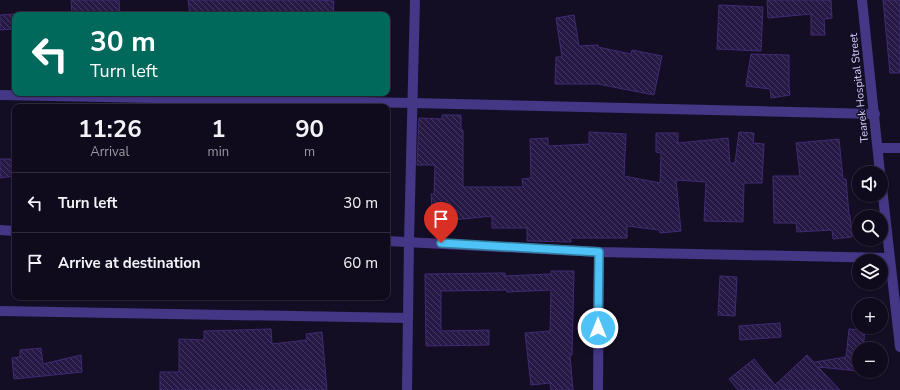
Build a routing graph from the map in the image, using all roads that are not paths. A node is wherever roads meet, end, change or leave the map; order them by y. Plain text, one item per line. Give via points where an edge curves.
1 (415, 0) edge
2 (862, 0) edge
3 (0, 95) edge
4 (12, 95) edge
5 (52, 96) edge
6 (412, 103) junction
7 (874, 114) junction
8 (878, 148) junction
9 (900, 148) edge
10 (879, 166) edge
11 (883, 202) edge
12 (0, 230) edge
13 (12, 231) edge
14 (390, 241) edge
15 (409, 242) junction
16 (599, 252) junction
17 (889, 258) junction
18 (898, 300) edge
19 (0, 311) edge
20 (408, 318) junction
21 (900, 347) edge
22 (407, 390) edge
23 (598, 390) edge

1 - 6 street
2 - 7 street, Tearek Hospital Street
3 - 4 street
5 - 6 street
6 - 7 street
6 - 15 street
7 - 8 street, Tearek Hospital Street
8 - 9 street
8 - 10 street, Tearek Hospital Street
11 - 17 street
12 - 13 street
14 - 15 street
15 - 16 street
15 - 20 street
16 - 17 street
16 - 23 street
17 - 18 street
18 - 21 street
19 - 20 street
20 - 22 street

